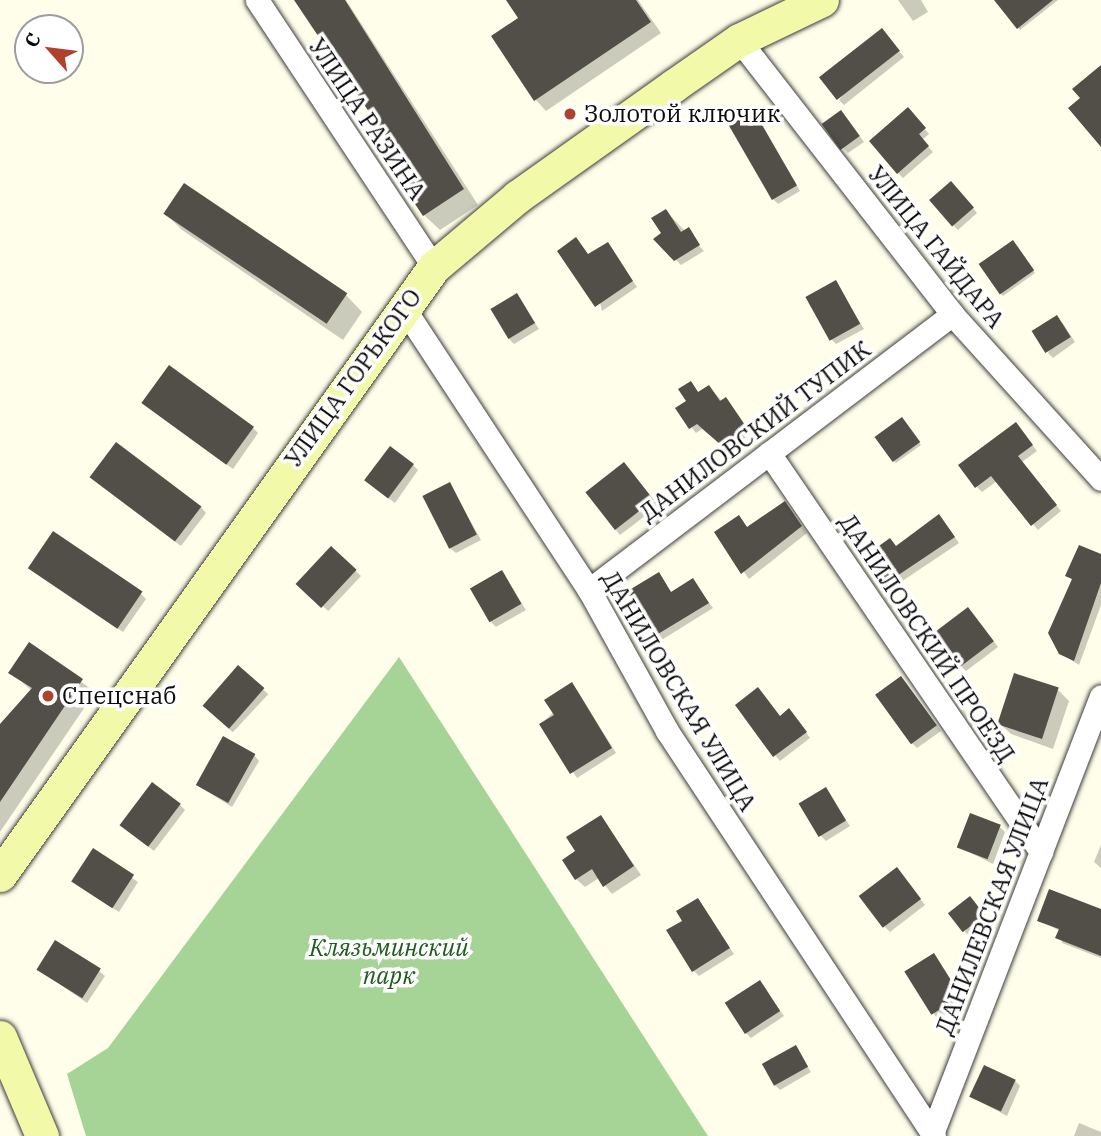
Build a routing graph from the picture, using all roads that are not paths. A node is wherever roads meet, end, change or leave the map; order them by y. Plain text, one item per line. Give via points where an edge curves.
1 (257, 0) edge
2 (822, 0) edge
3 (739, 40) junction
4 (434, 267) junction
5 (403, 307) junction
6 (952, 314) junction
7 (769, 453) junction
8 (1101, 479) edge
9 (589, 590) junction
10 (1101, 697) edge
11 (1041, 852) junction
12 (0, 875) edge
13 (0, 1037) edge
14 (933, 1135) edge
15 (42, 1136) edge

1 - 4 street, УЛИЦА РАЗИНА
2 - 3 street, УЛИЦА ГОРЬКОГО
3 - 4 street, УЛИЦА ГОРЬКОГО via 517,197
3 - 6 street, УЛИЦА ГАЙДАРА
4 - 5 street, УЛИЦА ГОРЬКОГО
5 - 9 street, ДАНИЛОВСКАЯ УЛИЦА
5 - 12 street, УЛИЦА ГОРЬКОГО
6 - 7 street, ДАНИЛОВСКИЙ ТУПИК
6 - 8 street, УЛИЦА ГАЙДАРА
7 - 9 street, ДАНИЛОВСКИЙ ТУПИК
7 - 11 street, ДАНИЛОВСКИЙ ПРОЕЗД
9 - 14 street, ДАНИЛОВСКАЯ УЛИЦА via 667,731
10 - 11 street, ДАНИЛЕВСКАЯ УЛИЦА
11 - 14 street, ДАНИЛЕВСКАЯ УЛИЦА
13 - 15 street

